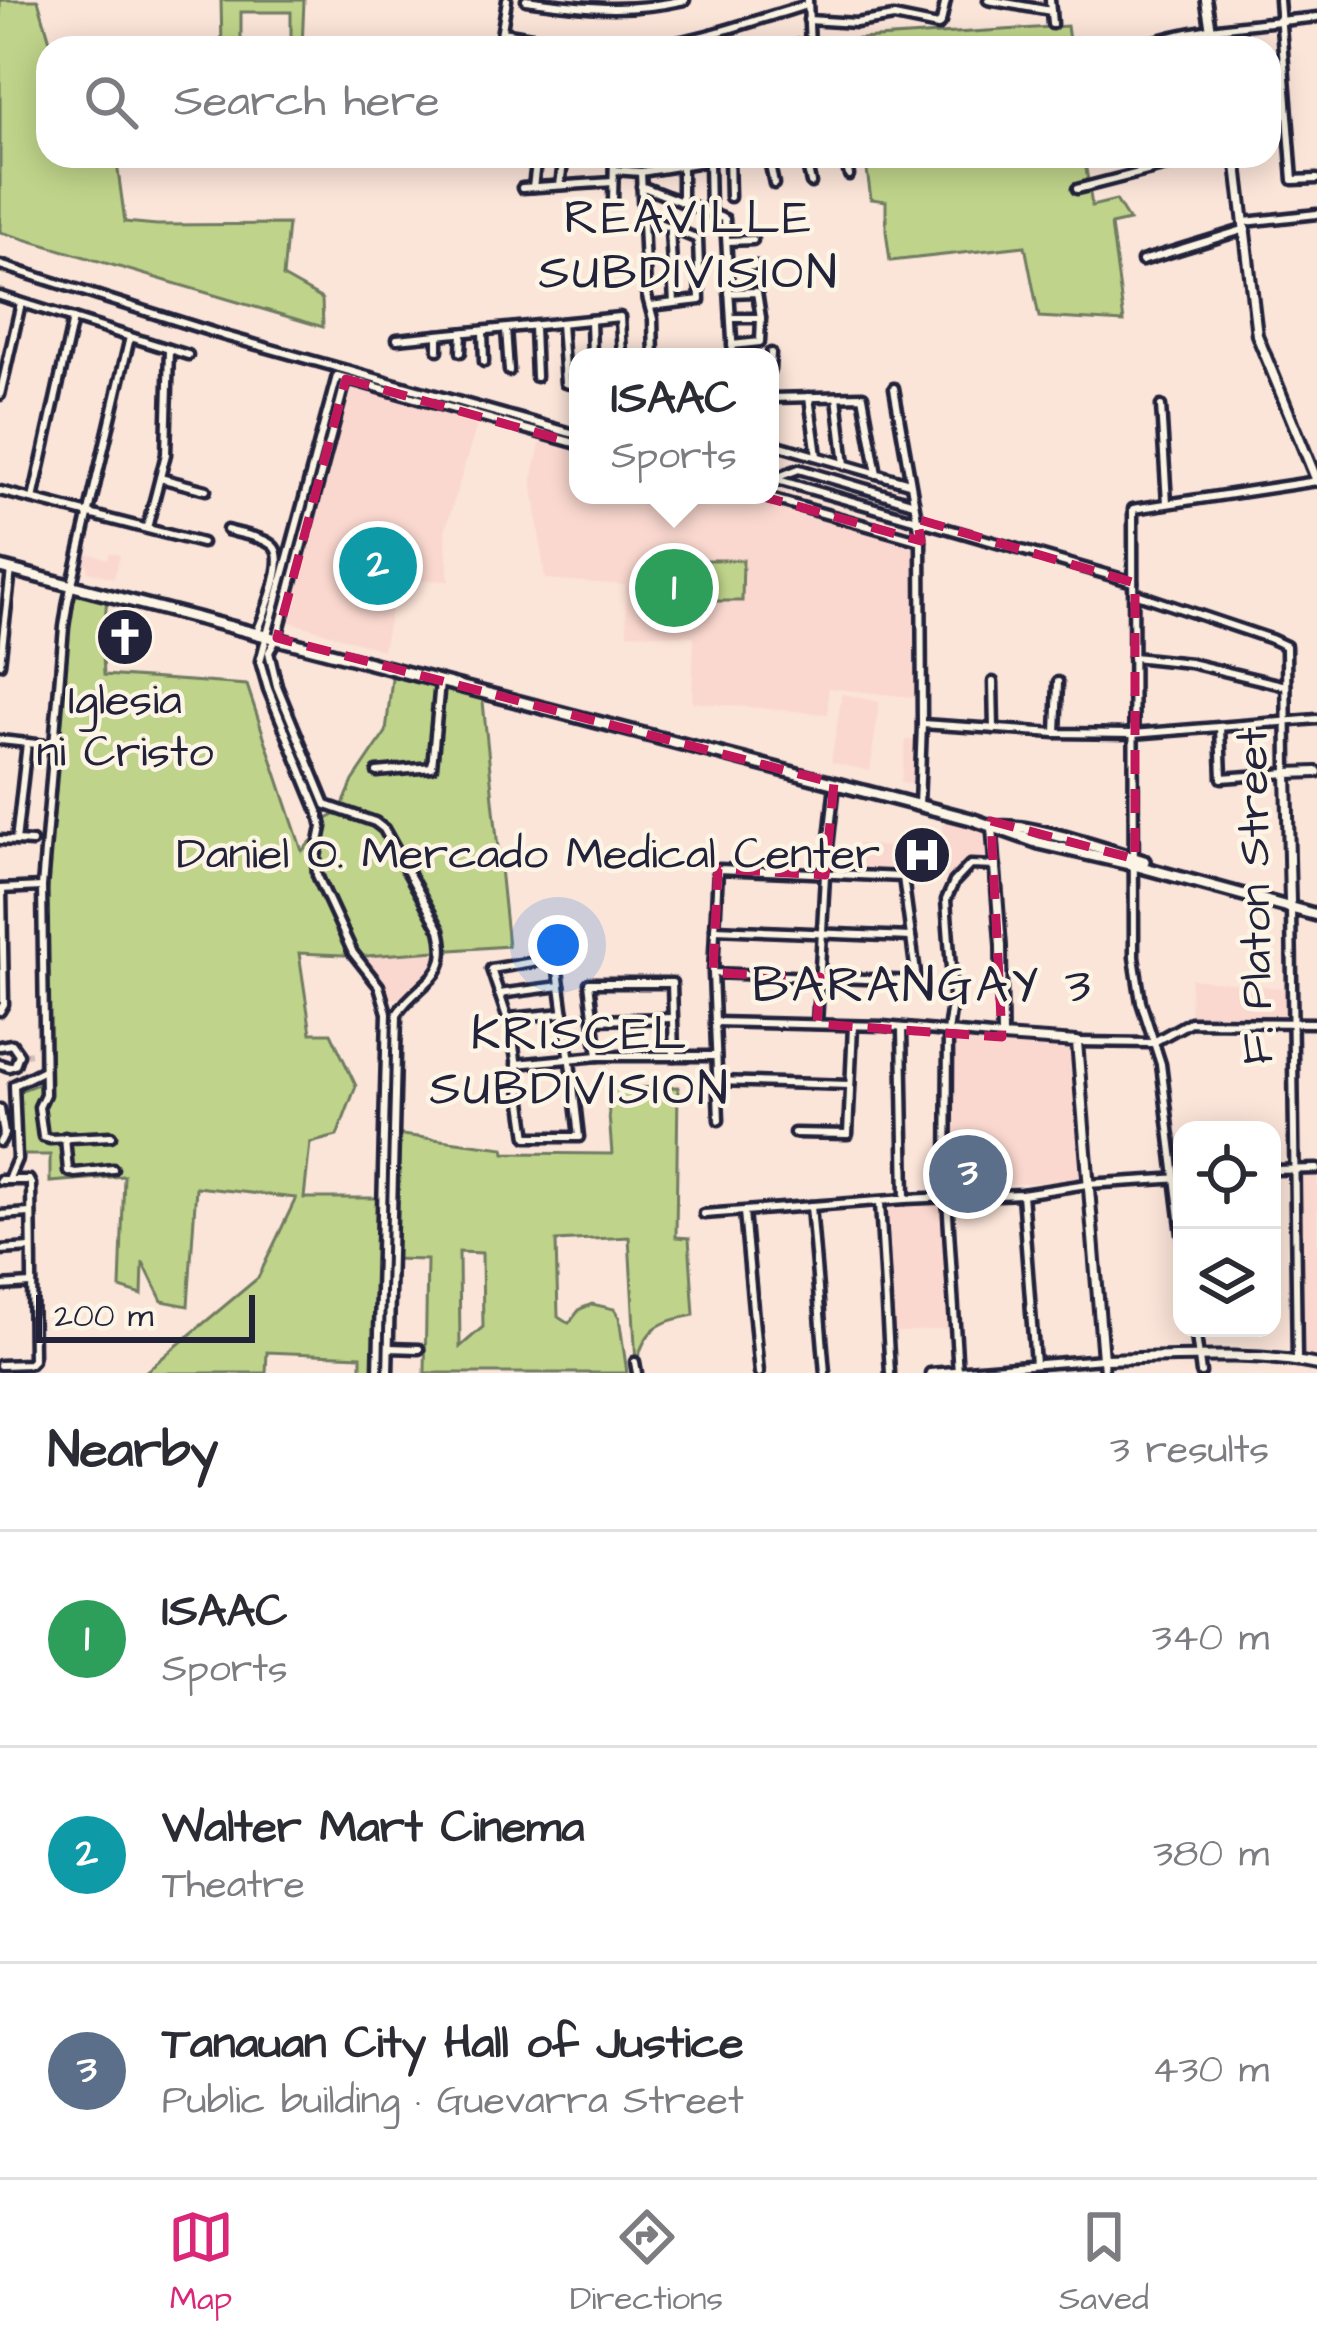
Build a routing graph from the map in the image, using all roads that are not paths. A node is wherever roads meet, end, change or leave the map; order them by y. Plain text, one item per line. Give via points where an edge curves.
1 (507, 0) edge
2 (526, 0) edge
3 (685, 0) edge
4 (946, 0) edge
5 (988, 0) edge
6 (1051, 0) edge
7 (1206, 0) edge
8 (1280, 0) edge
9 (808, 3) edge
10 (1051, 11) junction
11 (1317, 17) edge
12 (808, 20) junction
13 (1281, 22) junction
14 (1052, 24) dead end
15 (1211, 31) junction
16 (502, 32) junction
17 (501, 36) edge
18 (516, 36) edge
19 (692, 36) edge
20 (809, 36) edge
21 (1178, 36) edge
22 (1211, 36) edge
23 (536, 168) edge
24 (562, 168) edge
25 (664, 168) edge
26 (682, 168) edge
27 (709, 168) edge
28 (729, 168) edge
29 (772, 168) edge
30 (808, 168) edge
31 (847, 168) edge
32 (1158, 168) edge
33 (1238, 168) edge
34 (614, 170) joint
35 (641, 172) junction
36 (849, 175) dead end
37 (1317, 178) edge
38 (613, 182) junction
39 (811, 183) dead end
40 (775, 184) dead end
41 (560, 185) junction
42 (641, 186) junction
43 (522, 188) dead end
44 (533, 188) junction
45 (1077, 189) dead end
46 (730, 197) dead end
47 (613, 200) dead end
48 (682, 202) junction
49 (710, 213) junction
50 (1317, 214) edge
51 (641, 216) junction
52 (1246, 225) junction
53 (670, 227) junction
54 (753, 240) dead end
55 (727, 241) junction
56 (1142, 261) dead end
57 (0, 265) edge
58 (757, 266) dead end
59 (728, 268) junction
60 (729, 293) junction
61 (0, 296) edge
62 (21, 303) junction
63 (674, 303) junction
64 (650, 306) junction
65 (731, 318) junction
66 (761, 318) junction
67 (74, 319) junction
68 (591, 320) junction
69 (561, 323) junction
70 (534, 326) junction
71 (506, 328) junction
72 (483, 331) junction
73 (462, 333) junction
74 (438, 335) junction
75 (130, 337) junction
76 (397, 339) dead end
77 (732, 345) junction
78 (592, 348) edge
79 (622, 348) edge
80 (653, 348) edge
81 (732, 348) edge
82 (169, 349) junction
83 (438, 350) dead end
84 (461, 352) dead end
85 (188, 355) dead end
86 (484, 362) dead end
87 (509, 371) dead end
88 (536, 377) dead end
89 (346, 379) junction
90 (569, 383) edge
91 (894, 388) dead end
92 (0, 395) edge
93 (837, 396) junction
94 (809, 397) junction
95 (779, 398) edge
96 (1161, 406) dead end
97 (569, 437) edge
98 (569, 438) edge
99 (779, 445) edge
100 (1317, 448) edge
101 (1305, 452) junction
102 (817, 456) junction
103 (845, 465) junction
104 (877, 474) junction
105 (779, 477) edge
106 (160, 478) junction
107 (1317, 481) edge
108 (779, 482) edge
109 (909, 484) junction
110 (206, 490) dead end
111 (0, 491) edge
112 (33, 499) junction
113 (779, 501) edge
114 (914, 503) junction
115 (1167, 503) junction
116 (89, 514) junction
117 (917, 518) junction
118 (147, 528) junction
119 (227, 530) dead end
120 (921, 541) junction
121 (202, 543) dead end
122 (6, 568) edge
123 (1135, 583) junction
124 (72, 585) junction
125 (1134, 593) junction
126 (267, 635) junction
127 (1133, 657) junction
128 (0, 664) edge
129 (440, 682) junction
130 (994, 682) dead end
131 (1058, 682) dead end
132 (1286, 686) junction
133 (1317, 719) edge
134 (1284, 722) junction
135 (922, 724) junction
136 (1220, 727) junction
137 (994, 729) junction
138 (1056, 733) junction
139 (1133, 734) junction
140 (0, 740) edge
141 (27, 743) junction
142 (56, 746) junction
143 (377, 772) dead end
144 (1317, 772) edge
145 (1287, 773) junction
146 (835, 784) junction
147 (919, 806) junction
148 (321, 807) junction
149 (995, 826) junction
150 (0, 840) edge
151 (16, 841) junction
152 (32, 842) dead end
153 (1134, 862) junction
154 (996, 866) junction
155 (825, 875) junction
156 (42, 887) junction
157 (1, 889) edge
158 (1290, 904) junction
159 (1317, 912) edge
160 (715, 929) junction
161 (1, 930) edge
162 (822, 935) junction
163 (911, 937) junction
164 (555, 947) dead end
165 (556, 958) junction
166 (2, 971) edge
167 (713, 973) junction
168 (820, 977) junction
169 (560, 986) junction
170 (499, 994) junction
171 (0, 1011) edge
172 (387, 1013) junction
173 (564, 1013) junction
174 (398, 1014) junction
175 (509, 1018) junction
176 (673, 1018) junction
177 (593, 1019) junction
178 (715, 1022) junction
179 (1317, 1023) edge
180 (818, 1024) junction
181 (1293, 1024) junction
182 (853, 1026) junction
183 (902, 1028) junction
184 (948, 1032) junction
185 (1002, 1037) junction
186 (1077, 1042) junction
187 (1152, 1043) junction
188 (0, 1046) edge
189 (44, 1053) junction
190 (26, 1054) junction
191 (716, 1055) junction
192 (598, 1056) junction
193 (674, 1056) junction
194 (570, 1058) junction
195 (0, 1064) edge
196 (516, 1064) junction
197 (44, 1070) junction
198 (716, 1081) junction
199 (850, 1085) junction
200 (0, 1108) edge
201 (719, 1120) dead end
202 (794, 1133) dead end
203 (111, 1136) dead end
204 (65, 1137) junction
205 (0, 1142) edge
206 (1173, 1145) edge
207 (113, 1169) dead end
208 (1295, 1169) junction
209 (1317, 1169) edge
210 (1281, 1170) edge
211 (1173, 1179) edge
212 (4, 1180) edge
213 (1087, 1184) junction
214 (1022, 1194) junction
215 (947, 1198) junction
216 (905, 1199) junction
217 (880, 1202) junction
218 (811, 1206) junction
219 (744, 1212) junction
220 (30, 1213) junction
221 (0, 1214) edge
222 (704, 1214) dead end
223 (381, 1247) junction
224 (391, 1247) junction
225 (31, 1248) junction
226 (0, 1250) edge
227 (32, 1284) junction
228 (0, 1286) edge
229 (1196, 1337) edge
230 (389, 1348) junction
231 (419, 1349) dead end
232 (1199, 1357) junction
233 (1102, 1359) junction
234 (1297, 1360) junction
235 (635, 1363) dead end
236 (0, 1365) edge
237 (1317, 1365) edge
238 (1035, 1366) junction
239 (958, 1372) edge
240 (378, 1373) edge
241 (388, 1373) edge
242 (637, 1373) edge
243 (759, 1373) edge
244 (826, 1373) edge
245 (890, 1373) edge
246 (931, 1373) edge
247 (1105, 1373) edge
248 (1201, 1373) edge

1 - 16 street
2 - 3 street via 599,10
4 - 12 street via 938,26 894,17
5 - 10 street
6 - 10 street
7 - 15 street
8 - 13 street
9 - 12 street
9 - 19 street
10 - 14 street
11 - 13 street
12 - 20 street
13 - 15 street
13 - 37 street via 1293,180
15 - 21 street
15 - 22 street
16 - 17 street
16 - 18 street
23 - 44 street
24 - 41 street
25 - 35 street
26 - 48 street
27 - 49 street
28 - 46 street
29 - 40 street
30 - 39 street
31 - 36 street
32 - 45 street
33 - 52 street
34 - 35 street
34 - 38 street
35 - 42 street
38 - 41 street
38 - 47 street
41 - 44 street
42 - 48 street
42 - 51 street
43 - 44 street
48 - 49 street
49 - 55 street via 725,219
50 - 52 street
51 - 53 street
51 - 64 street
52 - 56 street
52 - 101 street via 1257,335
53 - 63 street
53 - 63 street via 698,238 700,300
54 - 55 street
55 - 59 street
57 - 97 street
58 - 59 street
59 - 60 street
60 - 65 street
60 - 66 street via 757,292
61 - 62 street
62 - 67 street
62 - 92 street
63 - 64 street
64 - 80 street
65 - 66 street
65 - 77 street
66 - 77 street via 760,342
67 - 75 street
67 - 112 street
68 - 69 street
68 - 78 street
68 - 79 street via 620,317
69 - 70 street
69 - 90 street
70 - 71 street
70 - 88 street
71 - 72 street
71 - 87 street
72 - 73 street
72 - 86 street
73 - 74 street
73 - 84 street
74 - 76 street
74 - 83 street
75 - 82 street
75 - 116 street
77 - 81 street
82 - 85 street
82 - 106 street
89 - 98 street
89 - 126 street via 280,623
89 - 126 street via 337,376
91 - 109 street
93 - 94 street
93 - 103 street
93 - 104 street via 863,396
94 - 95 street
94 - 102 street
96 - 115 street
99 - 102 street
100 - 101 street
101 - 107 street
102 - 103 street
103 - 104 street
104 - 109 street
105 - 114 street via 799,469
106 - 110 street
106 - 118 street
107 - 115 street
108 - 117 street
109 - 114 street
111 - 112 street
112 - 116 street
113 - 120 street
114 - 117 street
115 - 123 street via 1133,509
116 - 118 street
116 - 124 street
117 - 120 street
117 - 123 street
118 - 121 street
119 - 126 street via 277,553
120 - 135 street
122 - 124 highway
122 - 128 street
123 - 125 street
124 - 126 highway
124 - 142 street
125 - 127 street
125 - 132 street, F. Platon Street via 1286,646
126 - 129 highway
126 - 148 street via 264,677
127 - 132 street
127 - 139 street
129 - 143 street via 432,767
129 - 146 highway
130 - 137 street
131 - 138 street
132 - 134 street, F. Platon Street
133 - 134 street
134 - 136 street
134 - 145 street, F. Platon Street
135 - 137 street
135 - 147 street
136 - 139 street
136 - 145 street via 1222,778
137 - 138 street
138 - 139 street
139 - 153 street
140 - 141 street
141 - 142 street
141 - 151 street
142 - 156 street
144 - 145 street
145 - 158 street, F. Platon Street
146 - 147 highway
146 - 155 street
147 - 149 highway
148 - 172 street via 317,874
148 - 174 street via 384,829 440,930 443,962
149 - 153 highway
149 - 154 street
150 - 151 street
151 - 152 street
153 - 158 highway
153 - 187 street via 1134,957
154 - 184 street via 970,865 946,900
154 - 185 street
155 - 160 street via 718,868
155 - 162 street
155 - 163 street via 903,877
156 - 157 street
156 - 189 street
157 - 161 street
158 - 159 highway
158 - 181 street, F. Platon Street
160 - 162 street
160 - 167 street
161 - 166 street
162 - 163 street
162 - 168 street
163 - 168 street via 917,981
164 - 165 street
165 - 169 street
165 - 170 street via 491,969
166 - 171 street
167 - 168 street
167 - 178 street
168 - 180 street
169 - 170 street
169 - 173 street
170 - 175 street
172 - 174 street
172 - 223 street
173 - 175 street
173 - 194 street
174 - 224 street
175 - 196 street
176 - 177 street
176 - 177 street via 672,983 589,983
176 - 193 street
177 - 192 street
178 - 180 street
178 - 191 street
179 - 181 street
180 - 182 street
181 - 187 street via 1190,1022
181 - 208 street, F. Platon Street
182 - 183 street
182 - 199 street
183 - 184 street
183 - 216 street
184 - 185 street
184 - 215 street
185 - 186 street
186 - 187 street
186 - 213 street
187 - 206 street
188 - 190 street
189 - 190 street
189 - 197 street
190 - 195 street via 15,1065
191 - 193 street
191 - 198 street
192 - 193 street
192 - 194 street
194 - 196 street
194 - 196 street via 579,1137 527,1137
197 - 204 street via 43,1137
197 - 212 street via 14,1085 17,1159
198 - 199 street
198 - 201 street
199 - 202 street via 848,1134
200 - 205 street
203 - 204 street
204 - 207 street via 68,1171
208 - 209 street
208 - 210 street
208 - 234 street, F. Platon Street
211 - 213 street
212 - 220 street via 29,1180
213 - 214 street
213 - 233 street
214 - 215 street
214 - 238 street
215 - 216 street
215 - 239 street
216 - 217 street
217 - 218 street
217 - 245 street
218 - 219 street
218 - 244 street
219 - 222 street
219 - 243 street
220 - 221 street
220 - 225 street
223 - 224 street
223 - 240 street
224 - 230 street
225 - 226 street
225 - 227 street
227 - 228 street
227 - 236 street via 33,1360
229 - 232 street
230 - 231 street
230 - 241 street
232 - 233 street
232 - 234 street
232 - 248 street
233 - 238 street
233 - 247 street
234 - 237 street
235 - 242 street
238 - 239 street
239 - 246 street

